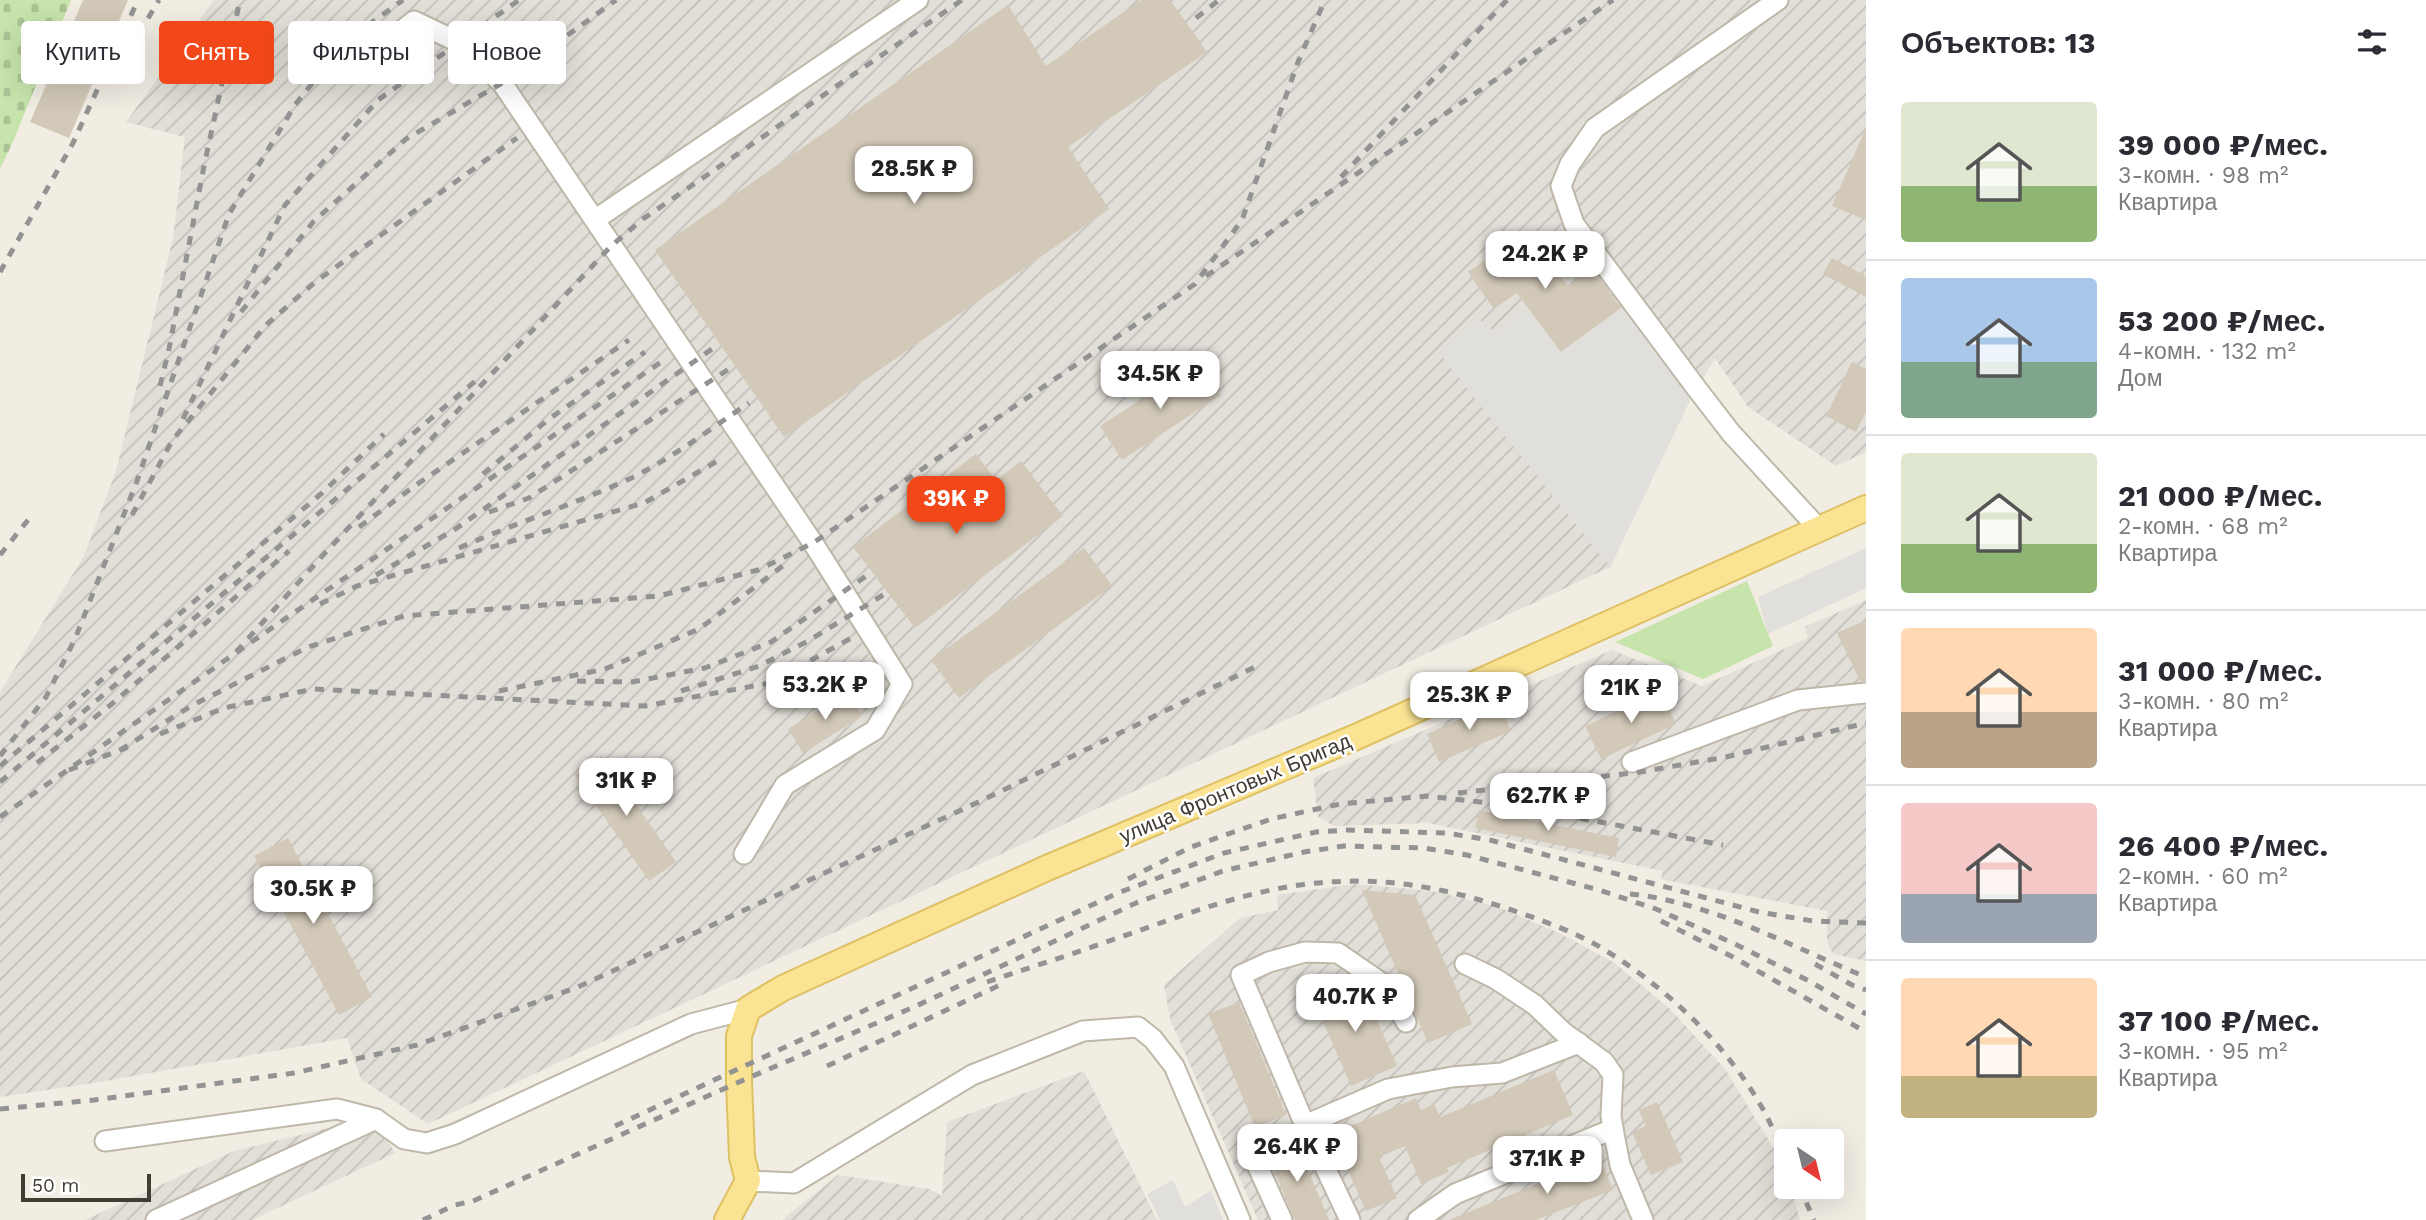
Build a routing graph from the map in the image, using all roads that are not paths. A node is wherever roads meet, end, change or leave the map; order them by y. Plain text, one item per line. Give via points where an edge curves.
1 (918, 0) edge
2 (1777, 0) edge
3 (434, 31) edge
4 (596, 219) junction
5 (1866, 508) edge
6 (1819, 529) junction
7 (1866, 693) edge
8 (1632, 762) dead end
9 (744, 854) dead end
10 (1465, 964) dead end
11 (748, 1009) junction
12 (1406, 1022) dead end
13 (1579, 1043) junction
14 (376, 1119) junction
15 (1305, 1125) junction
16 (1613, 1129) junction
17 (105, 1141) dead end
18 (1257, 1165) dead end
19 (748, 1181) junction
20 (156, 1220) edge
21 (727, 1220) edge
22 (1240, 1220) edge
23 (1282, 1220) edge
24 (1350, 1220) edge
25 (1418, 1220) edge
26 (1643, 1220) edge

1 - 4 street
2 - 6 street via 1595,128 1570,164 1562,186 1574,224 1697,389
3 - 4 street via 458,42 502,83
4 - 9 street via 902,684 875,730 785,785
5 - 6 main road, улица Фронтовых Бригад
6 - 11 main road, улица Фронтовых Бригад via 1358,736 1047,868 783,988
7 - 8 street via 1798,700
10 - 13 street via 1535,1005
11 - 14 street via 691,1024 426,1143 404,1139
11 - 19 main road via 739,1036 739,1109
12 - 15 street via 1389,988 1338,953 1305,952 1241,975
13 - 15 street via 1502,1073 1438,1079 1388,1090
13 - 16 street via 1613,1075
14 - 17 street via 337,1109
14 - 20 street
15 - 24 street
16 - 25 street via 1455,1194
16 - 26 street via 1620,1165
18 - 23 street
19 - 21 main road
19 - 22 street via 794,1183 972,1075 1083,1031 1138,1027 1174,1066

